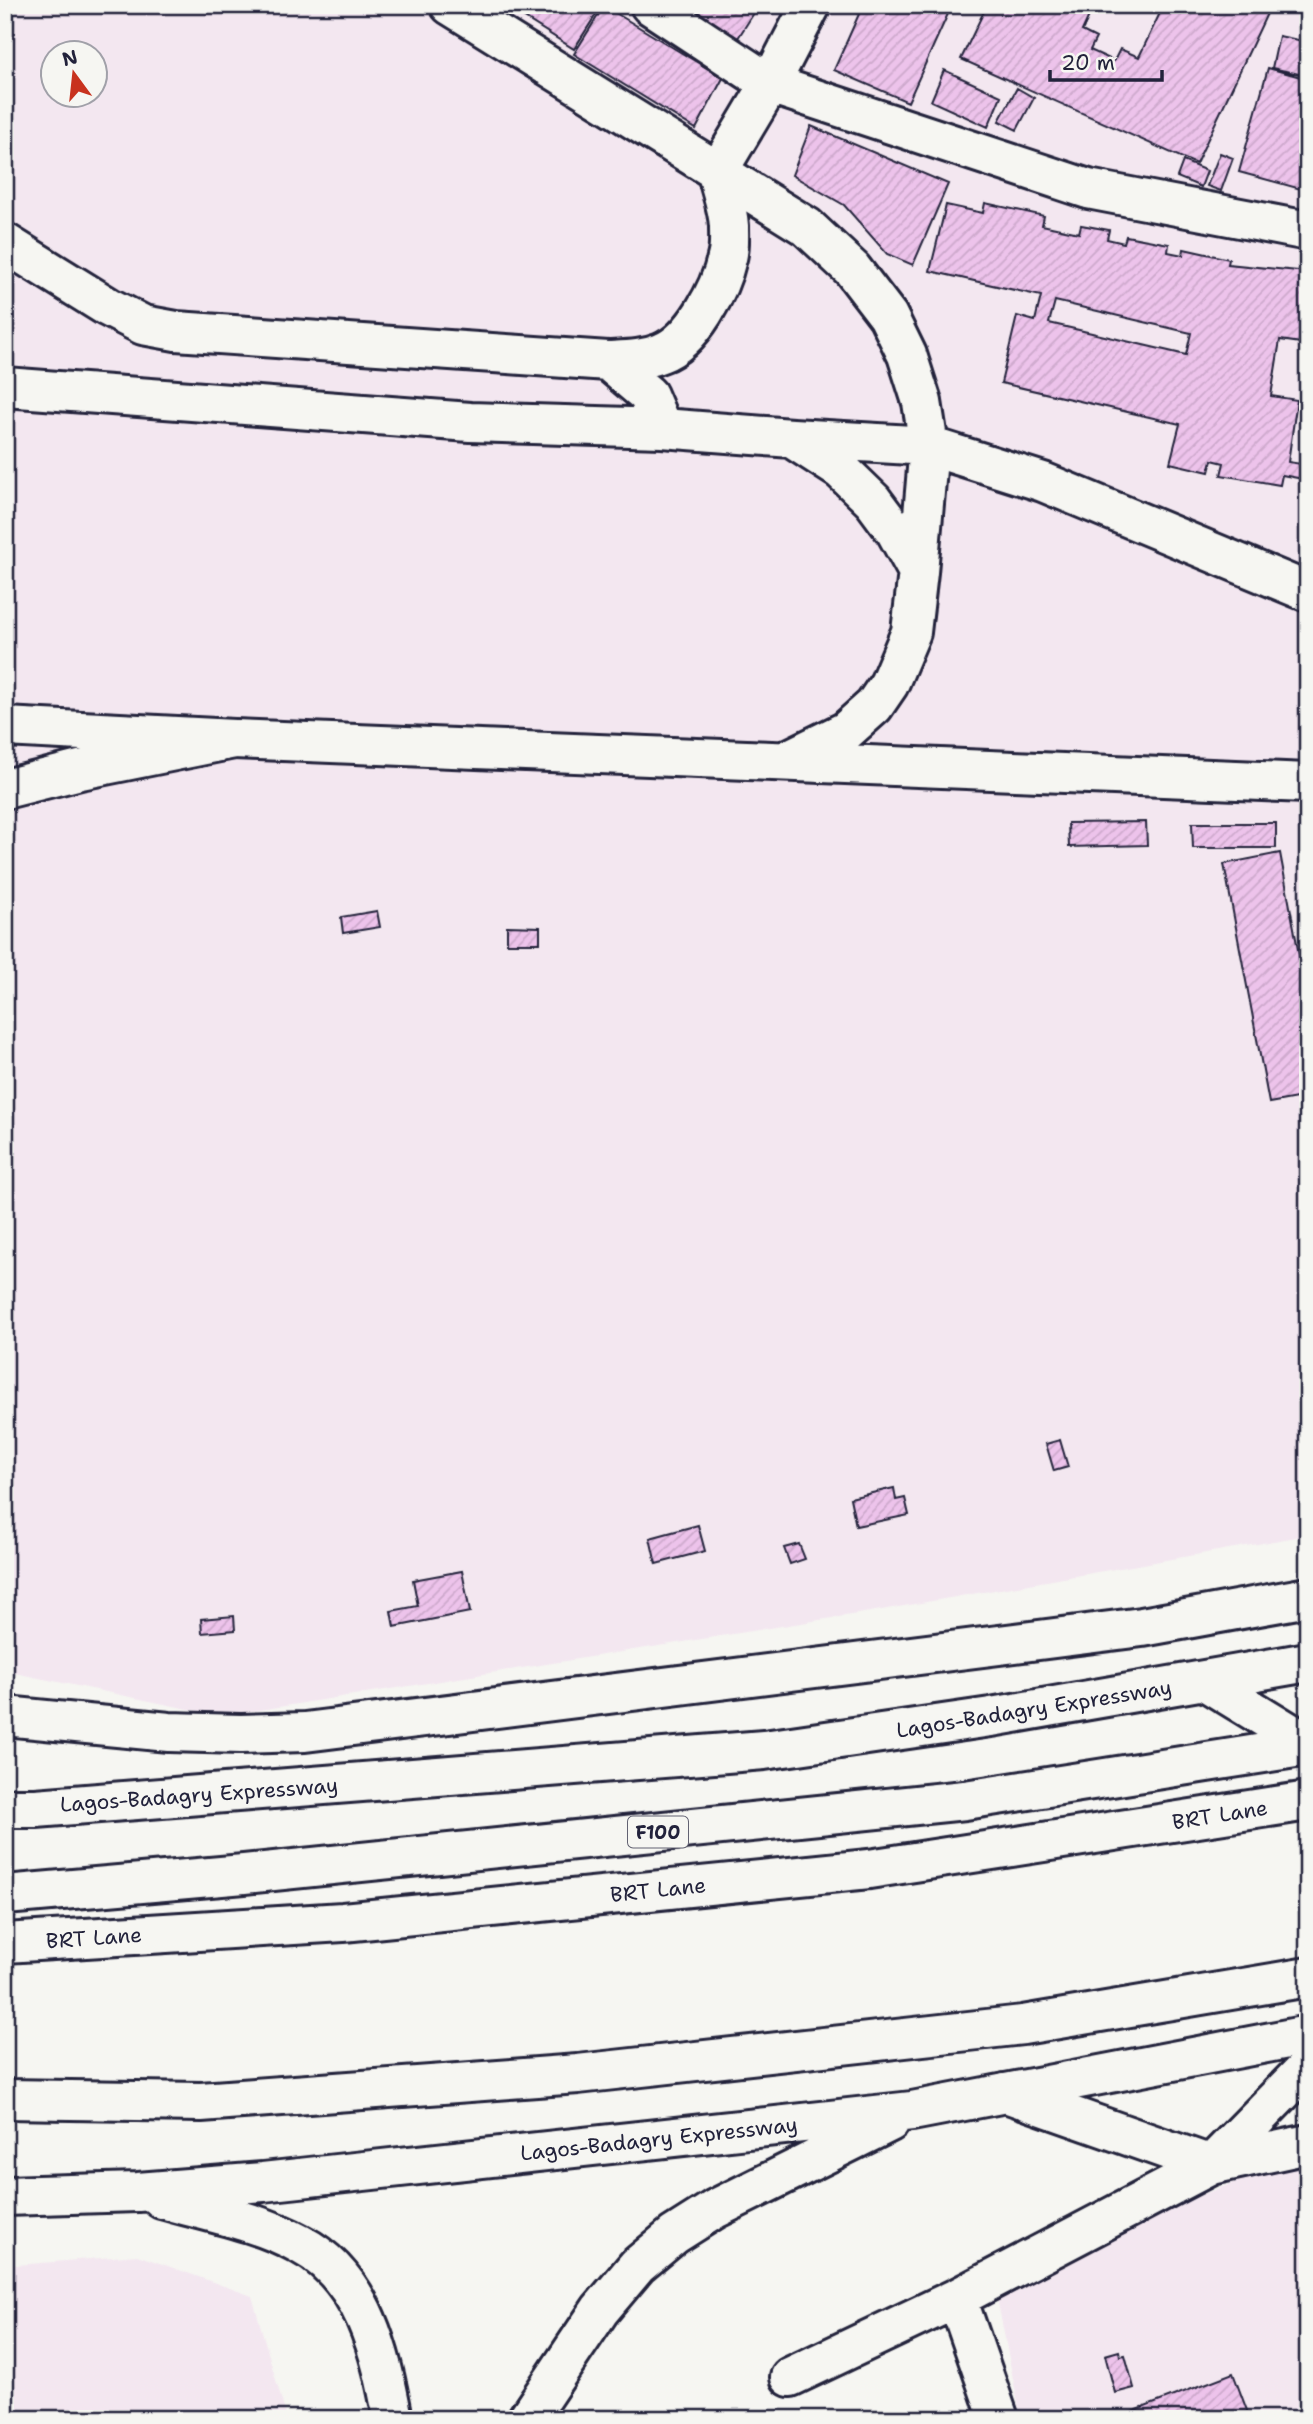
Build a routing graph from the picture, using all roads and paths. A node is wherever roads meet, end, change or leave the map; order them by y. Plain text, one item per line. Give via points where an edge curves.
1 (450, 5) edge
2 (650, 5) edge
3 (811, 5) edge
4 (770, 85) junction
5 (717, 173) junction
6 (1308, 231) edge
7 (5, 243) edge
8 (608, 361) junction
9 (5, 387) edge
10 (663, 428) junction
11 (792, 438) junction
12 (929, 446) junction
13 (918, 572) junction
14 (1308, 592) edge
15 (5, 727) edge
16 (234, 739) junction
17 (785, 761) junction
18 (1308, 783) edge
19 (5, 789) edge
20 (1308, 1597) edge
21 (1308, 1662) edge
22 (1205, 1681) junction
23 (5, 1716) edge
24 (1308, 1745) edge
25 (1308, 1801) edge
26 (16, 1804) edge
27 (5, 1895) edge
28 (5, 1944) edge
29 (1308, 1966) edge
30 (1308, 1977) edge
31 (1308, 2035) edge
32 (1308, 2066) edge
33 (5, 2090) edge
34 (1006, 2093) junction
35 (5, 2099) edge
36 (912, 2111) junction
37 (1308, 2144) edge
38 (1211, 2165) junction
39 (138, 2192) junction
40 (5, 2196) edge
41 (957, 2298) junction
42 (790, 2377) dead end
43 (393, 2419) edge
44 (527, 2419) edge
45 (999, 2419) edge

1 - 5 main road
2 - 4 main road
3 - 4 main road
4 - 5 main road
4 - 6 main road via 1088,188
5 - 8 main road via 729,223 728,256 702,316 664,352
5 - 12 main road via 807,227 852,269 888,316 907,355 922,402
7 - 8 main road via 143,325
8 - 10 main road via 648,395
9 - 10 main road via 470,422
10 - 11 main road
11 - 12 main road
11 - 13 main road via 841,470 873,501
12 - 13 main road
12 - 14 main road via 1043,482
13 - 17 main road via 911,632 889,684 874,706 846,731
15 - 16 main road
16 - 17 main road
16 - 19 main road
17 - 18 main road
20 - 23 main road via 1142,1627 305,1732 169,1732
21 - 22 main road, Lagos-Badagry Expressway
22 - 24 main road
22 - 26 main road, Lagos-Badagry Expressway via 764,1751
24 - 27 main road, F100 via 965,1800
25 - 28 main road, BRT Lane via 869,1868 343,1922
29 - 33 main road via 1034,2010 584,2061 214,2093
30 - 35 main road via 1023,2025 578,2074 201,2102
31 - 34 main road, Lagos-Badagry Expressway
32 - 38 main road
34 - 36 main road, Lagos-Badagry Expressway
34 - 38 main road
36 - 39 main road, Lagos-Badagry Expressway
36 - 44 main road via 715,2209 674,2235 637,2266 600,2310
37 - 38 main road
38 - 41 main road
39 - 40 main road, Lagos-Badagry Expressway
39 - 43 main road via 257,2226 301,2244 322,2259 350,2289 370,2327
41 - 42 main road
41 - 45 main road

